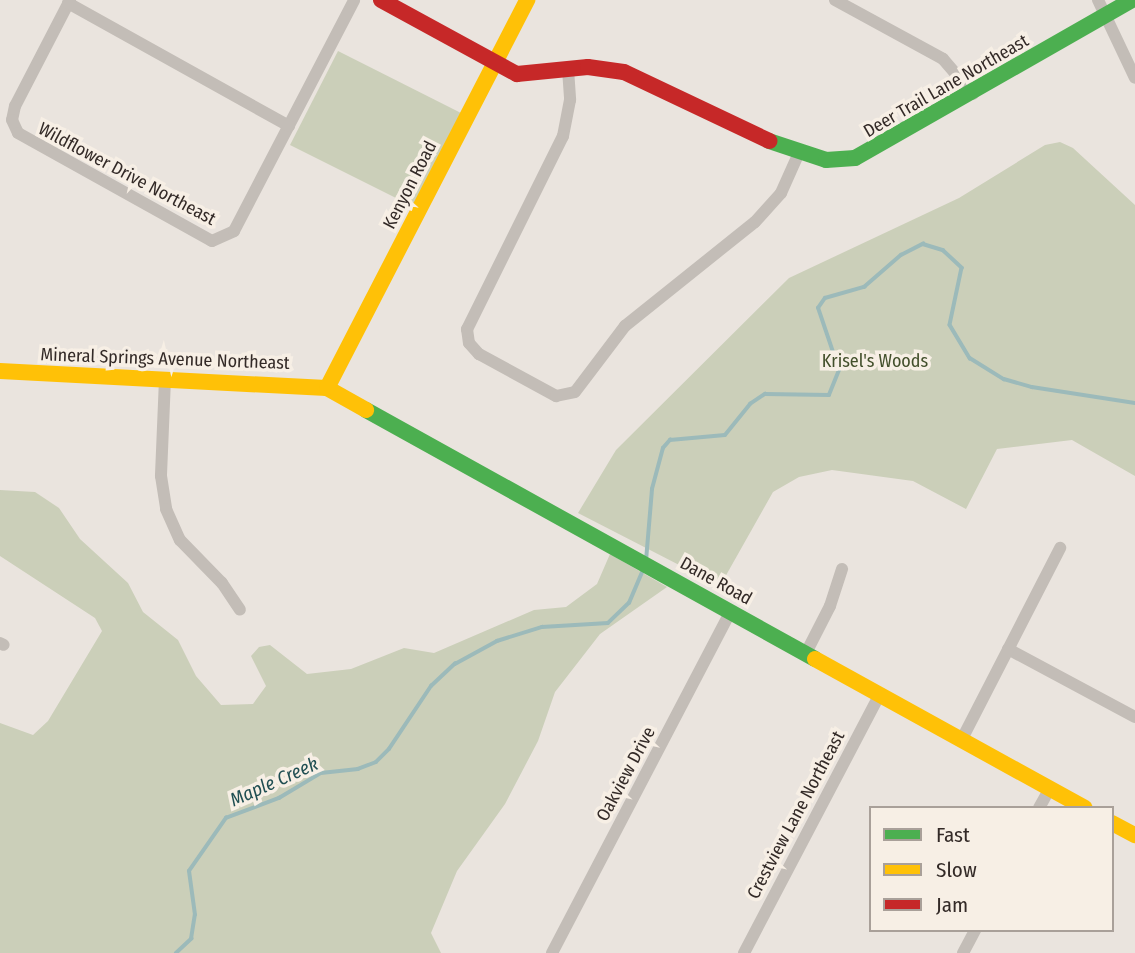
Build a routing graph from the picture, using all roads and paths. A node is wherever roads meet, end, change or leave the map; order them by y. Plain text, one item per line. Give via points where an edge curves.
1 (354, 0) edge
2 (381, 0) edge
3 (527, 0) edge
4 (835, 0) edge
5 (1098, 0) edge
6 (1132, 0) edge
7 (69, 2) edge
8 (1107, 15) junction
9 (495, 63) junction
10 (568, 69) junction
11 (1135, 78) edge
12 (973, 94) junction
13 (289, 125) junction
14 (798, 155) junction
15 (0, 371) edge
16 (165, 379) junction
17 (327, 388) junction
18 (1060, 548) dead end
19 (842, 569) dead end
20 (240, 610) dead end
21 (731, 611) junction
22 (1007, 649) junction
23 (806, 653) junction
24 (880, 694) junction
25 (1135, 717) edge
26 (962, 739) junction
27 (1050, 788) junction
28 (1041, 806) edge
29 (1082, 806) edge
30 (1114, 824) edge
31 (1135, 835) edge
32 (974, 932) edge
33 (552, 953) edge
34 (744, 953) edge
35 (963, 953) edge

1 - 13 street, Wildflower Drive Northeast
2 - 9 street, Deer Trail Lane Northeast
3 - 9 street, Kenyon Road
4 - 12 street via 943,58
5 - 8 street
6 - 8 street, Deer Trail Lane Northeast
7 - 13 street
7 - 13 street, Wildflower Drive Northeast via 15,106 14,127 23,138 205,239 228,237
8 - 11 street
8 - 12 street, Deer Trail Lane Northeast
9 - 10 street, Deer Trail Lane Northeast via 527,76
9 - 17 street, Kenyon Road
10 - 14 street, Deer Trail Lane Northeast via 604,68 644,78
10 - 14 street via 570,100 563,136 467,329 469,343 479,354 548,393 575,392 625,326 755,222 781,192
12 - 14 street, Deer Trail Lane Northeast via 868,153 841,160
15 - 16 street, Mineral Springs Avenue Northeast
16 - 17 street, Mineral Springs Avenue Northeast
16 - 20 street via 160,476 166,509 185,547 222,583
17 - 21 street, Dane Road
18 - 22 street
19 - 23 street via 830,606
21 - 23 street, Dane Road
21 - 33 street, Oakview Drive
22 - 25 street
22 - 26 street
23 - 24 street, Dane Road
24 - 26 street, Dane Road
24 - 34 street, Crestview Lane Northeast
26 - 27 street, Dane Road
27 - 28 street
27 - 29 street, Dane Road
30 - 31 street
32 - 35 street

